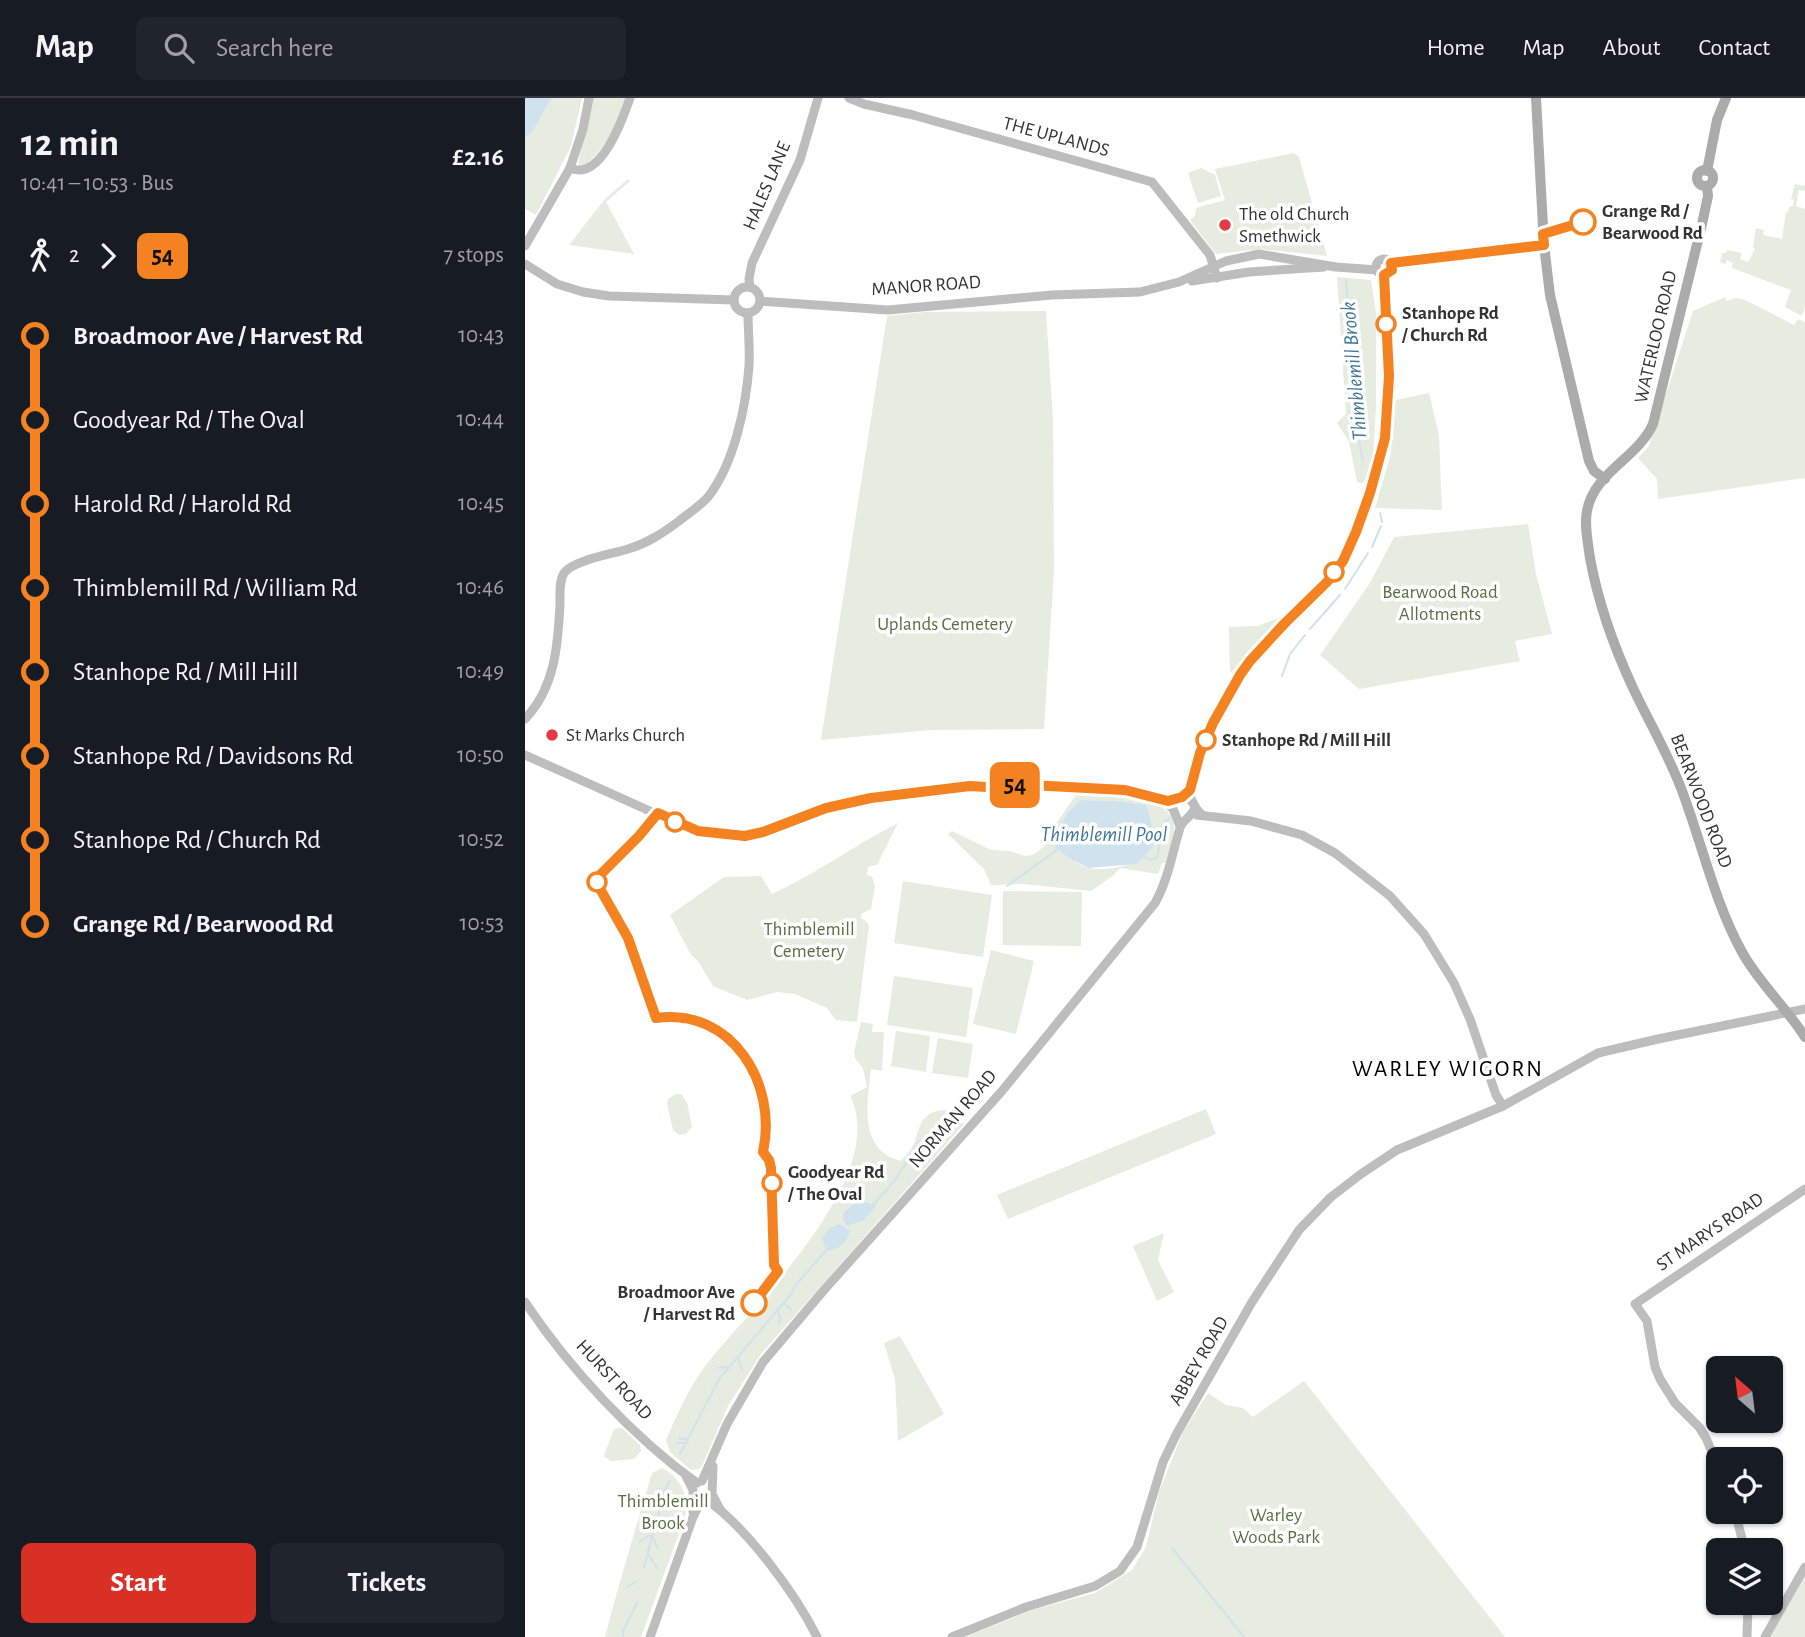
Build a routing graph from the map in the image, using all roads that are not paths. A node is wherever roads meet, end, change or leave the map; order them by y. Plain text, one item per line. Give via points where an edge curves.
1 (589, 98) edge
2 (630, 98) edge
3 (818, 98) edge
4 (849, 98) edge
5 (1536, 98) edge
6 (1726, 98) edge
7 (571, 168) junction
8 (1544, 245) junction
9 (525, 246) edge
10 (525, 264) edge
11 (1215, 267) junction
12 (1336, 267) junction
13 (1380, 272) junction
14 (1217, 278) junction
15 (1179, 282) junction
16 (750, 287) junction
17 (734, 300) junction
18 (760, 301) junction
19 (748, 313) junction
20 (1605, 479) junction
21 (525, 719) edge
22 (525, 755) edge
23 (1183, 795) junction
24 (1163, 800) junction
25 (1194, 804) junction
26 (1202, 815) junction
27 (1182, 817) junction
28 (1805, 1009) edge
29 (1788, 1013) junction
30 (1805, 1037) edge
31 (1503, 1106) junction
32 (1805, 1189) edge
33 (525, 1302) edge
34 (1710, 1447) edge
35 (702, 1491) junction
36 (1805, 1567) edge
37 (1748, 1615) edge
38 (650, 1637) edge
39 (817, 1637) edge
40 (952, 1637) edge
41 (1747, 1637) edge
42 (1765, 1637) edge

1 - 7 street
2 - 7 street via 606,152 586,169
3 - 16 street, HALES LANE via 800,160 752,263
4 - 11 street, THE UPLANDS via 1152,181
5 - 8 main road
6 - 20 main road, WATERLOO ROAD via 1707,170 1696,179 1707,187 1708,196 1653,424 1645,439
7 - 9 street
8 - 13 street via 1380,261
8 - 20 main road via 1555,324 1580,429 1590,465
10 - 17 street via 557,284 583,292
11 - 12 street via 1259,254
11 - 14 street
11 - 15 street
12 - 13 street
12 - 14 street
13 - 23 street via 1389,376 1385,438 1356,532 1327,582 1277,630 1240,675 1213,723
14 - 15 street
15 - 18 street, MANOR ROAD via 1140,292 888,310
16 - 17 street via 739,290
16 - 18 street
17 - 19 street via 737,308
18 - 19 street
19 - 21 street via 749,364 740,424 720,480 693,510 656,538 565,572 551,675 541,699
20 - 29 main road, BEARWOOD ROAD via 1587,522 1588,543 1613,638 1681,788 1723,909 1751,967
22 - 24 street via 658,813 714,829 773,828 826,808 871,798 1003,781 1125,790
23 - 24 street
23 - 25 street
23 - 27 street via 1174,803
24 - 27 street
25 - 26 street
25 - 27 street
26 - 27 street
26 - 31 street via 1251,821 1302,835 1335,853 1390,896 1444,965 1464,1003
27 - 35 street, NORMAN ROAD via 1164,887 1155,903 1002,1091 763,1362 727,1424
28 - 29 street, ABBEY ROAD
29 - 30 main road, BEARWOOD ROAD
29 - 31 street, ABBEY ROAD via 1604,1051
31 - 40 street, ABBEY ROAD via 1397,1150 1331,1197 1299,1230 1177,1433 1137,1547 1120,1571 1095,1586
32 - 34 street, ST MARYS ROAD via 1635,1304 1647,1321 1660,1379
33 - 35 street, HURST ROAD via 611,1405
35 - 38 street, NORMAN ROAD
35 - 39 street, HURST ROAD via 775,1573
36 - 42 street
37 - 41 street

